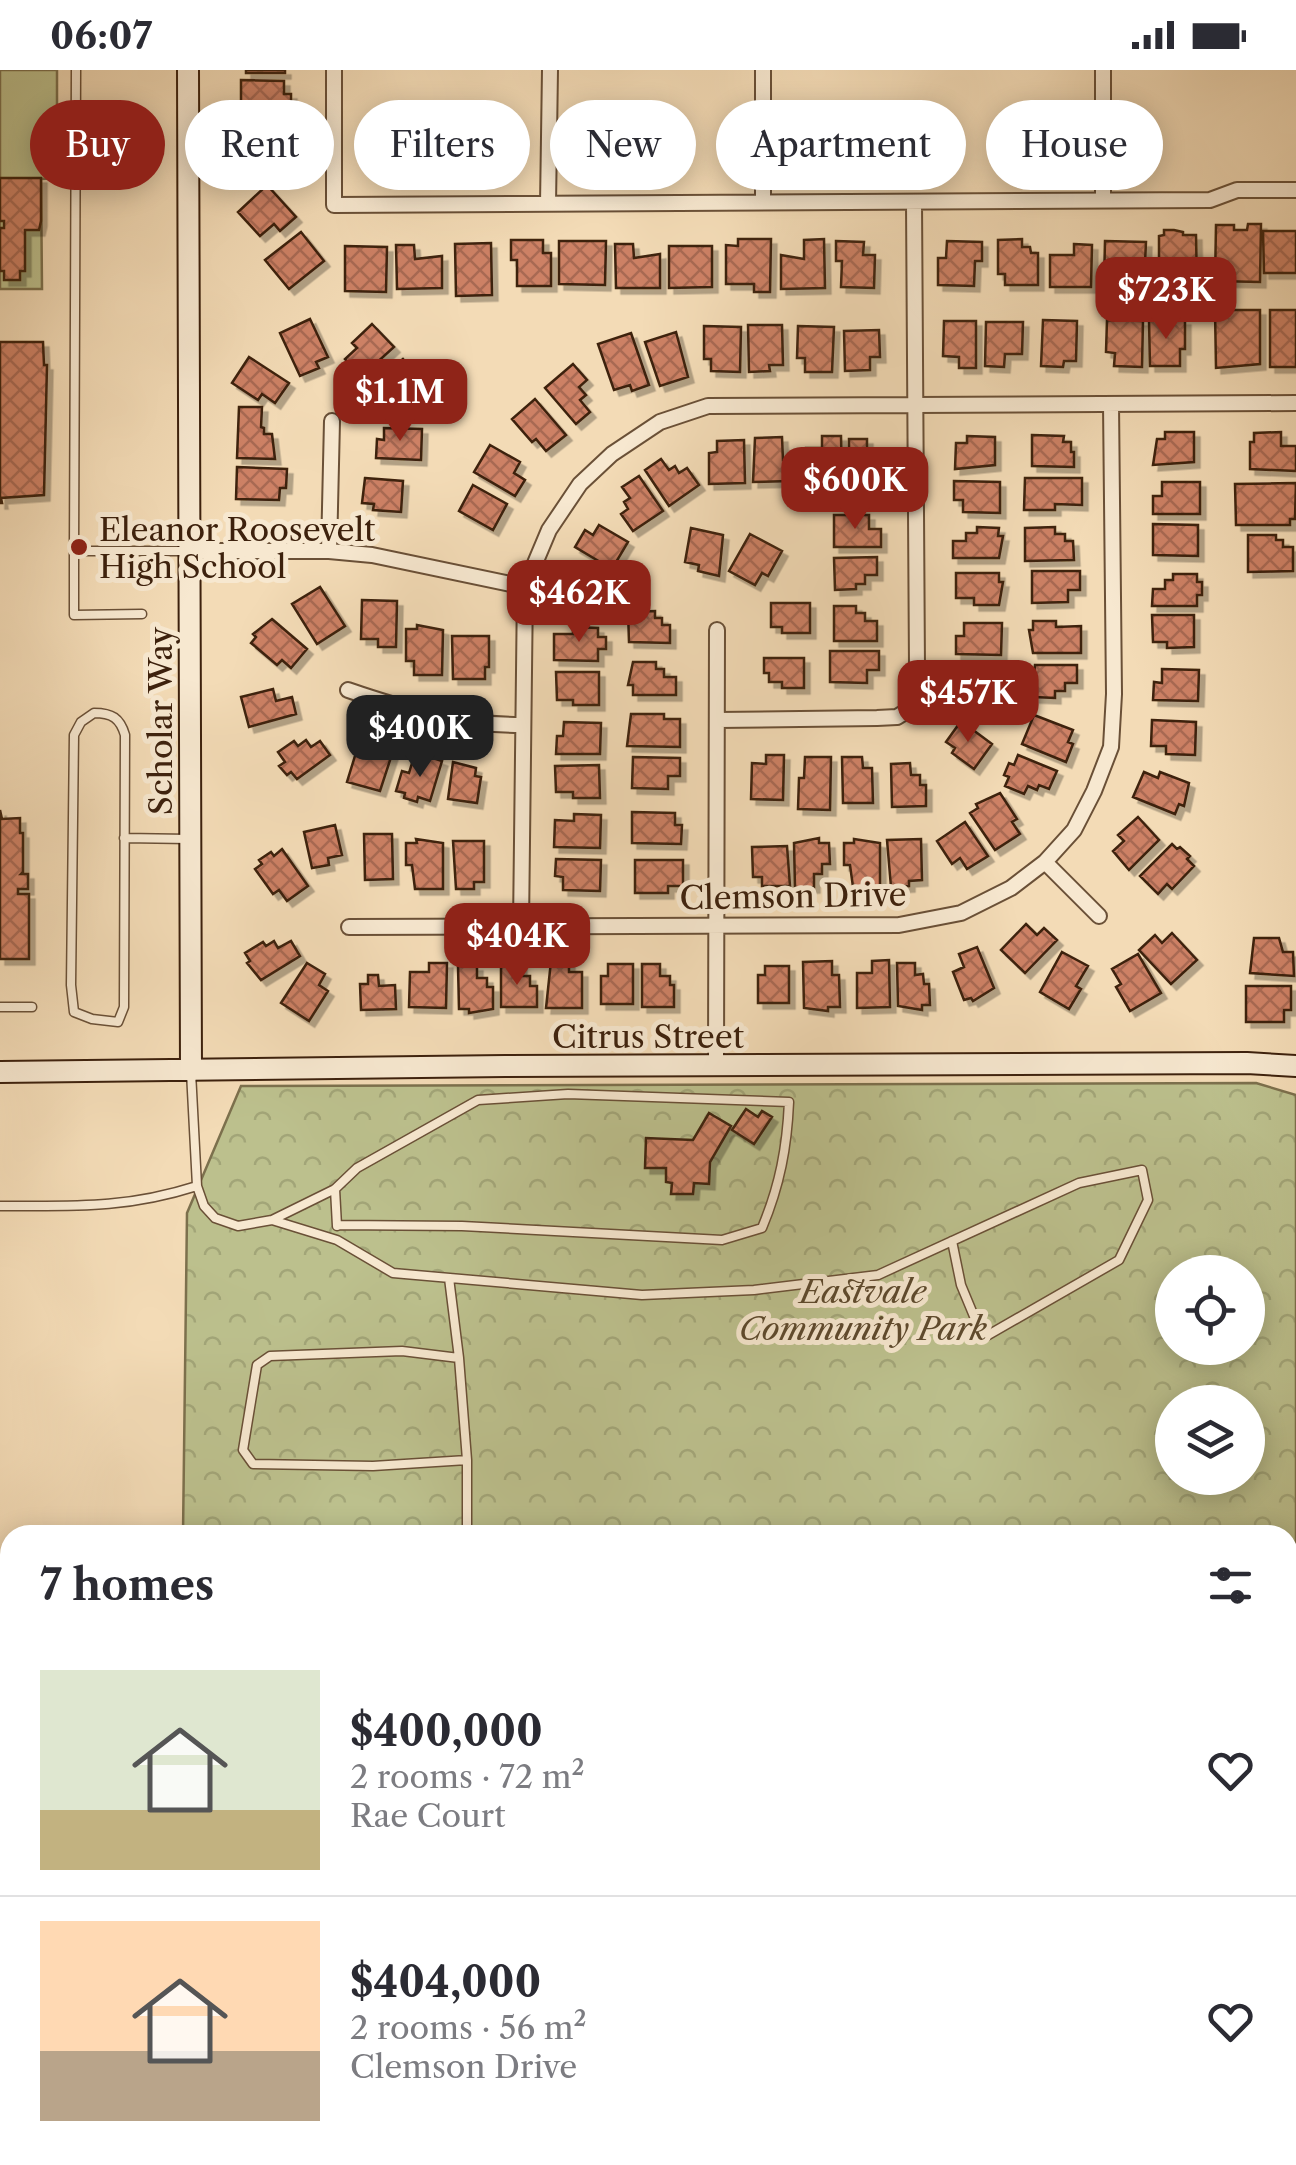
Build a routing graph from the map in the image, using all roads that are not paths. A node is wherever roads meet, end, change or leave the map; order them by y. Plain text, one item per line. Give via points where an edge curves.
1 (76, 70) edge
2 (188, 70) edge
3 (334, 70) edge
4 (550, 70) edge
5 (763, 70) edge
6 (1103, 70) edge
7 (1296, 190) edge
8 (1103, 200) junction
9 (764, 202) junction
10 (914, 202) junction
11 (548, 204) junction
12 (1296, 403) edge
13 (916, 404) junction
14 (1112, 404) junction
15 (332, 421) dead end
16 (74, 550) junction
17 (190, 550) junction
18 (330, 550) junction
19 (525, 587) junction
20 (142, 614) dead end
21 (717, 630) dead end
22 (348, 690) dead end
23 (718, 720) junction
24 (521, 725) junction
25 (124, 838) junction
26 (190, 840) junction
27 (1045, 862) junction
28 (1099, 916) dead end
29 (348, 926) dead end
30 (521, 926) junction
31 (714, 926) junction
32 (0, 1007) edge
33 (32, 1007) dead end
34 (716, 1066) junction
35 (1296, 1066) edge
36 (191, 1071) junction
37 (0, 1072) edge
38 (196, 1186) junction
39 (335, 1189) junction
40 (0, 1206) edge
41 (272, 1220) junction
42 (337, 1226) junction
43 (337, 1240) junction
44 (952, 1241) junction
45 (449, 1278) junction
46 (459, 1358) junction
47 (467, 1460) junction
48 (467, 1525) edge

1 - 16 lane
2 - 17 street, Scholar Way
3 - 11 street via 334,205
4 - 11 street
5 - 9 street
6 - 8 street
7 - 8 street via 1237,190 1210,200
8 - 10 street
9 - 10 street
9 - 11 street
10 - 13 street
12 - 14 street
13 - 14 street
13 - 19 street via 708,406 660,422 580,484 549,530
13 - 23 street via 917,668 910,709 896,717
14 - 27 street, Clemson Drive via 1111,747 1074,830
15 - 18 street
16 - 17 lane
16 - 20 lane via 74,615
17 - 18 street
17 - 26 street, Scholar Way
18 - 19 street
19 - 24 street
21 - 23 street
22 - 24 street via 440,718
23 - 31 street
24 - 30 street
25 - 25 lane via 122,723 109,713 94,713 74,735 71,984 74,1012 118,1022 124,1007
25 - 26 lane
26 - 36 street, Scholar Way
27 - 28 street
27 - 31 street, Clemson Drive via 961,913 899,926
29 - 30 street, Clemson Drive
30 - 31 street, Clemson Drive
31 - 34 street
32 - 33 lane
34 - 35 street, Citrus Street
34 - 36 street, Citrus Street
36 - 37 street, Citrus Street
36 - 38 lane
38 - 40 lane via 98,1206
38 - 41 lane via 204,1206 223,1222
39 - 41 lane
39 - 42 lane
39 - 42 lane via 357,1168 478,1100 568,1094 789,1102 788,1148 762,1228 722,1240
41 - 43 lane
42 - 43 lane
43 - 45 lane via 392,1273
44 - 44 lane via 1080,1183 1142,1170 1148,1200 1119,1260 983,1338
44 - 45 lane via 878,1275 754,1290 642,1295
45 - 46 lane
46 - 47 lane
46 - 47 lane via 402,1351 270,1356 256,1365 244,1450 253,1464
47 - 48 lane

